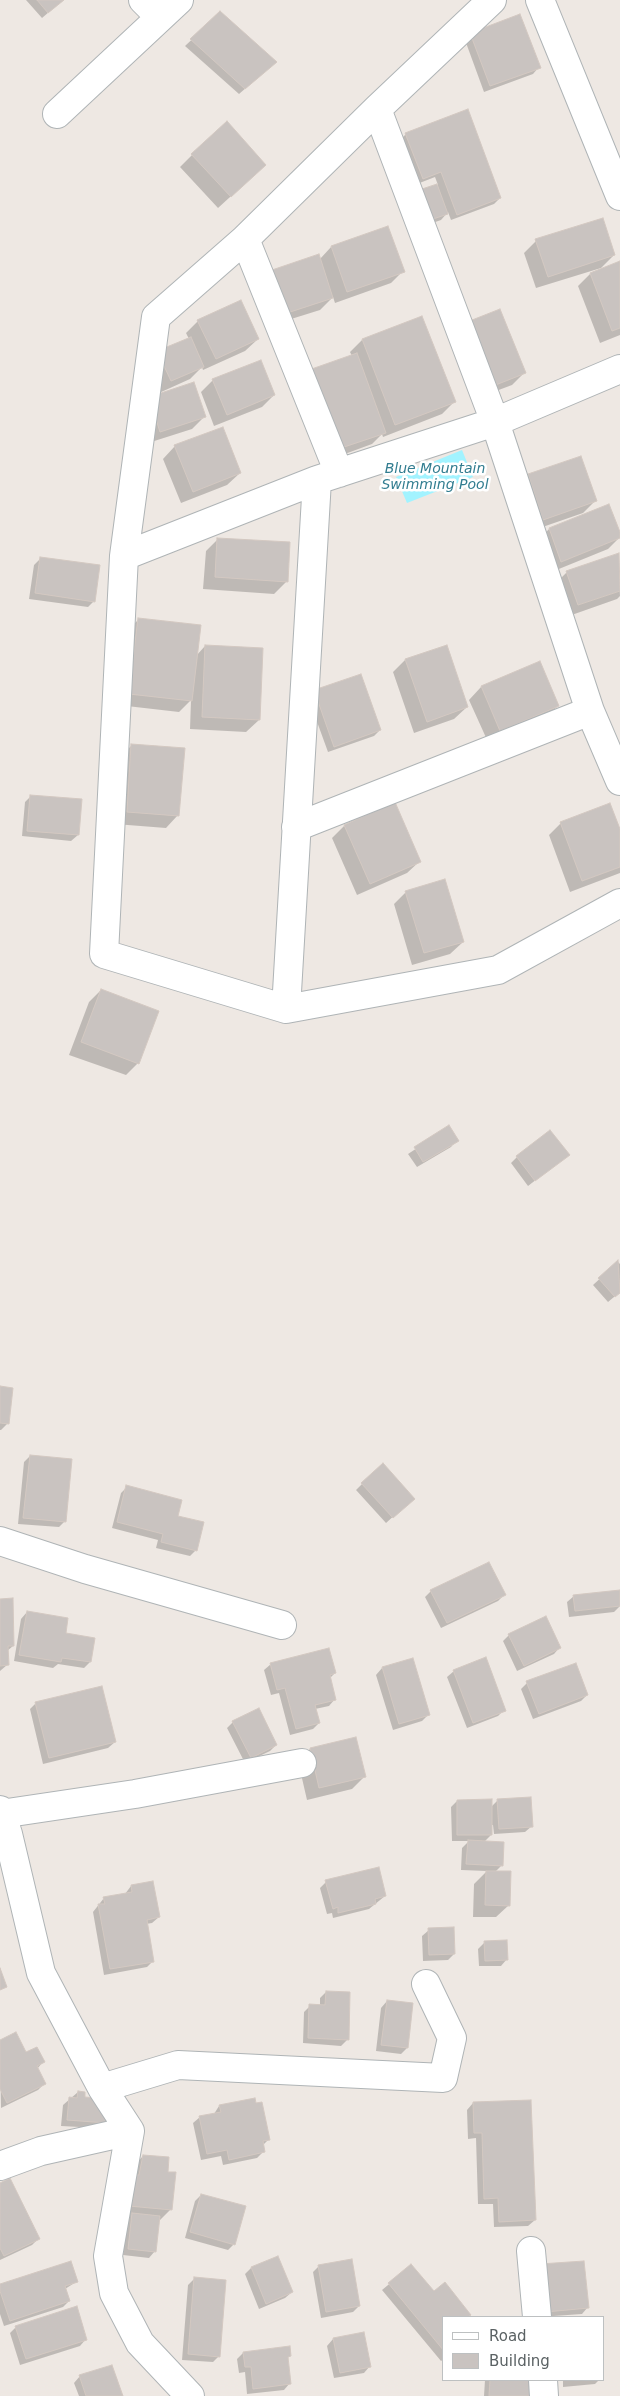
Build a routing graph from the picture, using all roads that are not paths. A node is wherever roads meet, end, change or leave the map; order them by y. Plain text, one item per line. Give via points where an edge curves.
1 (492, 0) edge
2 (540, 0) edge
3 (161, 6) edge
4 (377, 109) junction
5 (58, 114) dead end
6 (620, 196) edge
7 (246, 239) junction
8 (620, 369) edge
9 (495, 422) junction
10 (328, 476) junction
11 (124, 556) junction
12 (590, 711) junction
13 (620, 781) edge
14 (296, 827) junction
15 (620, 903) edge
16 (286, 1009) junction
17 (0, 1541) edge
18 (282, 1624) dead end
19 (302, 1763) dead end
20 (1, 1812) edge
21 (426, 1984) dead end
22 (102, 2088) junction
23 (130, 2132) junction
24 (0, 2166) edge
25 (531, 2251) dead end
26 (537, 2316) edge
27 (542, 2381) edge
28 (190, 2396) edge
29 (544, 2396) edge

1 - 4 street
2 - 6 street
3 - 5 street
4 - 7 street
4 - 9 street
7 - 10 street
7 - 11 street via 156,317
8 - 9 street
9 - 10 street
9 - 12 street
10 - 11 street
10 - 14 street
11 - 16 street via 104,954
12 - 13 street
12 - 14 street
14 - 16 street
15 - 16 street via 498,970
17 - 18 street via 85,1569
19 - 20 street via 136,1794
20 - 22 street via 41,1974
21 - 22 street via 452,2038 443,2078 178,2065
22 - 23 street
23 - 24 street via 41,2151
23 - 28 street via 108,2256 114,2293 140,2343
25 - 26 street
27 - 29 street

